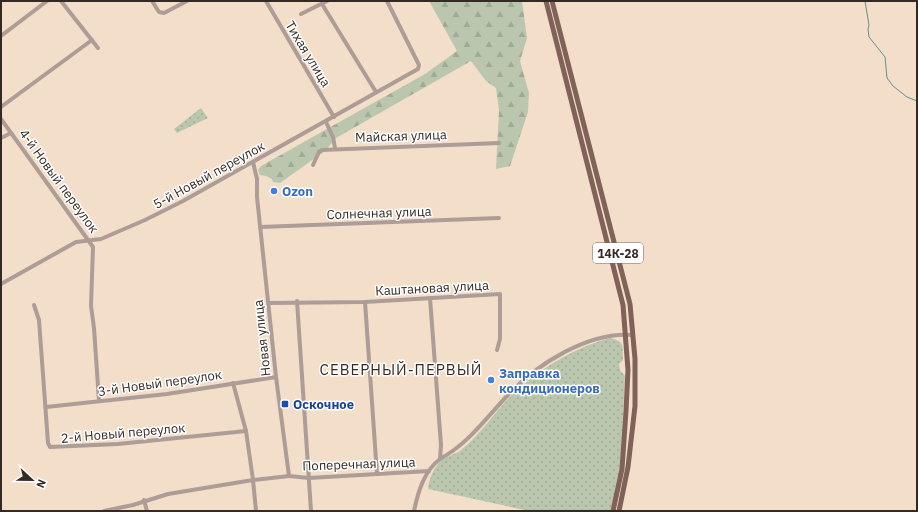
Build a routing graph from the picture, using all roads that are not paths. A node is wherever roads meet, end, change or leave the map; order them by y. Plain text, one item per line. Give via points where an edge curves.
1 (47, 1) edge
2 (61, 1) edge
3 (152, 1) edge
4 (187, 1) edge
5 (266, 1) edge
6 (327, 1) edge
7 (387, 1) edge
8 (546, 1) edge
9 (552, 1) edge
10 (322, 4) junction
11 (301, 14) dead end
12 (1, 36) edge
13 (92, 40) junction
14 (98, 48) dead end
15 (376, 92) junction
16 (1, 107) edge
17 (334, 117) junction
18 (1, 119) edge
19 (326, 122) junction
20 (11, 133) junction
21 (1, 138) edge
22 (499, 143) dead end
23 (335, 148) junction
24 (253, 162) junction
25 (313, 164) dead end
26 (498, 218) dead end
27 (260, 227) junction
28 (89, 240) junction
29 (1, 284) edge
30 (430, 298) junction
31 (297, 301) junction
32 (365, 302) junction
33 (269, 303) junction
34 (34, 305) dead end
35 (626, 334) junction
36 (633, 335) junction
37 (497, 350) dead end
38 (276, 377) junction
39 (233, 383) junction
40 (99, 401) junction
41 (46, 407) junction
42 (246, 431) junction
43 (440, 459) junction
44 (429, 471) junction
45 (377, 474) junction
46 (289, 476) junction
47 (309, 478) junction
48 (253, 480) junction
49 (144, 500) junction
50 (104, 511) edge
51 (147, 511) edge
52 (256, 511) edge
53 (311, 511) edge
54 (414, 511) edge
55 (613, 511) edge
56 (619, 511) edge

1 - 12 street
2 - 13 street
3 - 4 street via 159,12 164,13
5 - 17 street, Тихая улица
6 - 10 street
7 - 15 street, 5-й Новый переулок via 419,67
8 - 35 main road, 14К-28 via 619,290
9 - 36 main road, 14К-28 via 626,287
10 - 11 street
10 - 15 street
13 - 14 street
13 - 16 street
15 - 17 street, 5-й Новый переулок
17 - 19 street, 5-й Новый переулок
18 - 20 street, 4-й Новый переулок
19 - 23 street
19 - 24 street, 5-й Новый переулок
20 - 21 street
20 - 28 street, 4-й Новый переулок
22 - 23 street, Майская улица
23 - 25 street, Майская улица via 319,152
24 - 27 street, Новая улица via 257,179
24 - 28 street, 5-й Новый переулок via 145,220 101,239
26 - 27 street, Солнечная улица
27 - 33 street, Новая улица
28 - 29 street, 5-й Новый переулок via 76,242
28 - 40 street, 4-й Новый переулок via 93,247 91,306
30 - 32 street, Каштановая улица
30 - 37 street, Каштановая улица via 500,294 500,339
30 - 43 street
31 - 32 street, Каштановая улица
31 - 33 street, Каштановая улица
31 - 47 street
32 - 45 street, Каштановая улица
33 - 38 street, Новая улица
34 - 41 street, 2-й Новый переулок via 39,320
35 - 36 street
35 - 43 street via 606,336 589,342 536,369 509,393 468,440
35 - 55 main road, 14К-28 via 628,370 622,469
36 - 56 main road, 14К-28 via 635,406 628,467
38 - 39 street, 3-й Новый переулок
38 - 46 street, Новая улица
39 - 40 street, 3-й Новый переулок via 167,394
39 - 42 street
40 - 41 street, 3-й Новый переулок
41 - 42 street, 2-й Новый переулок via 48,443 52,448 125,444
42 - 48 street
43 - 44 street
44 - 45 street, Поперечная улица
44 - 54 street via 418,492
45 - 47 street, Поперечная улица
46 - 47 street, Поперечная улица
46 - 48 street
47 - 53 street
48 - 49 street
48 - 52 street
49 - 50 street
49 - 51 street

